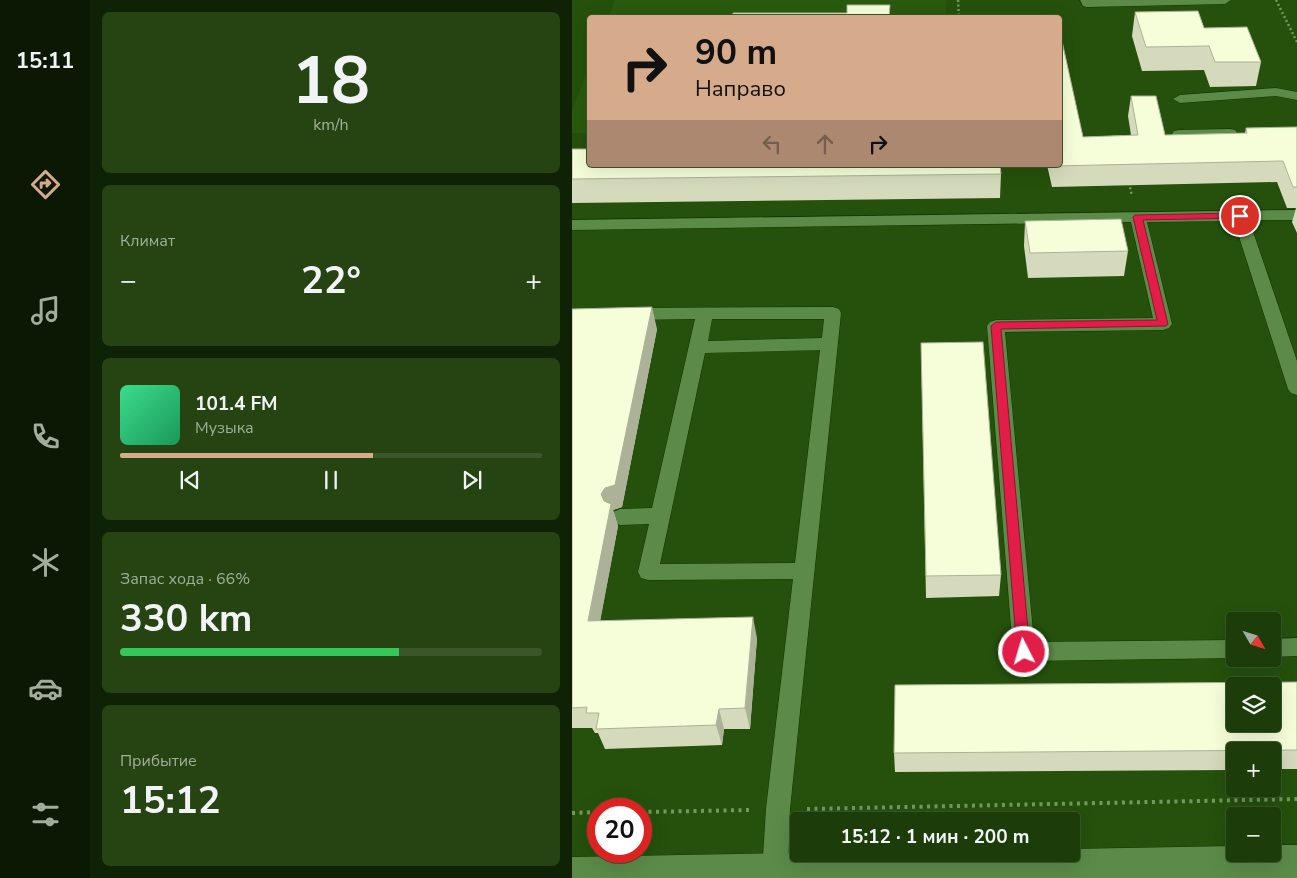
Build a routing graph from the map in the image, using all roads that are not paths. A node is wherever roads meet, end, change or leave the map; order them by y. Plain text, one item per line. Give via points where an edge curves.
1 (1086, 0) edge
2 (1225, 0) edge
3 (1168, 1) edge
4 (1296, 96) edge
5 (1180, 98) dead end
6 (1245, 133) edge
7 (1179, 134) edge
8 (1296, 215) edge
9 (1240, 216) junction
10 (1138, 217) junction
11 (572, 226) edge
12 (610, 314) edge
13 (704, 314) junction
14 (830, 344) junction
15 (698, 347) junction
16 (1296, 389) edge
17 (620, 516) dead end
18 (660, 516) junction
19 (805, 571) junction
20 (1281, 648) edge
21 (1296, 648) edge
22 (1226, 649) edge
23 (1296, 863) edge
24 (775, 872) junction
25 (572, 875) edge

1 - 3 lane via 1087,3
2 - 3 lane
4 - 5 lane via 1276,92
6 - 7 lane
8 - 9 lane
9 - 10 lane
9 - 16 lane
10 - 11 lane
10 - 22 lane via 1163,324 996,326 1024,652
12 - 13 lane
13 - 14 lane via 833,313
13 - 15 lane
14 - 15 lane
14 - 19 lane
15 - 18 lane
17 - 18 lane
18 - 19 lane via 648,572
19 - 24 lane via 778,809
20 - 21 lane
23 - 24 street
24 - 25 street

